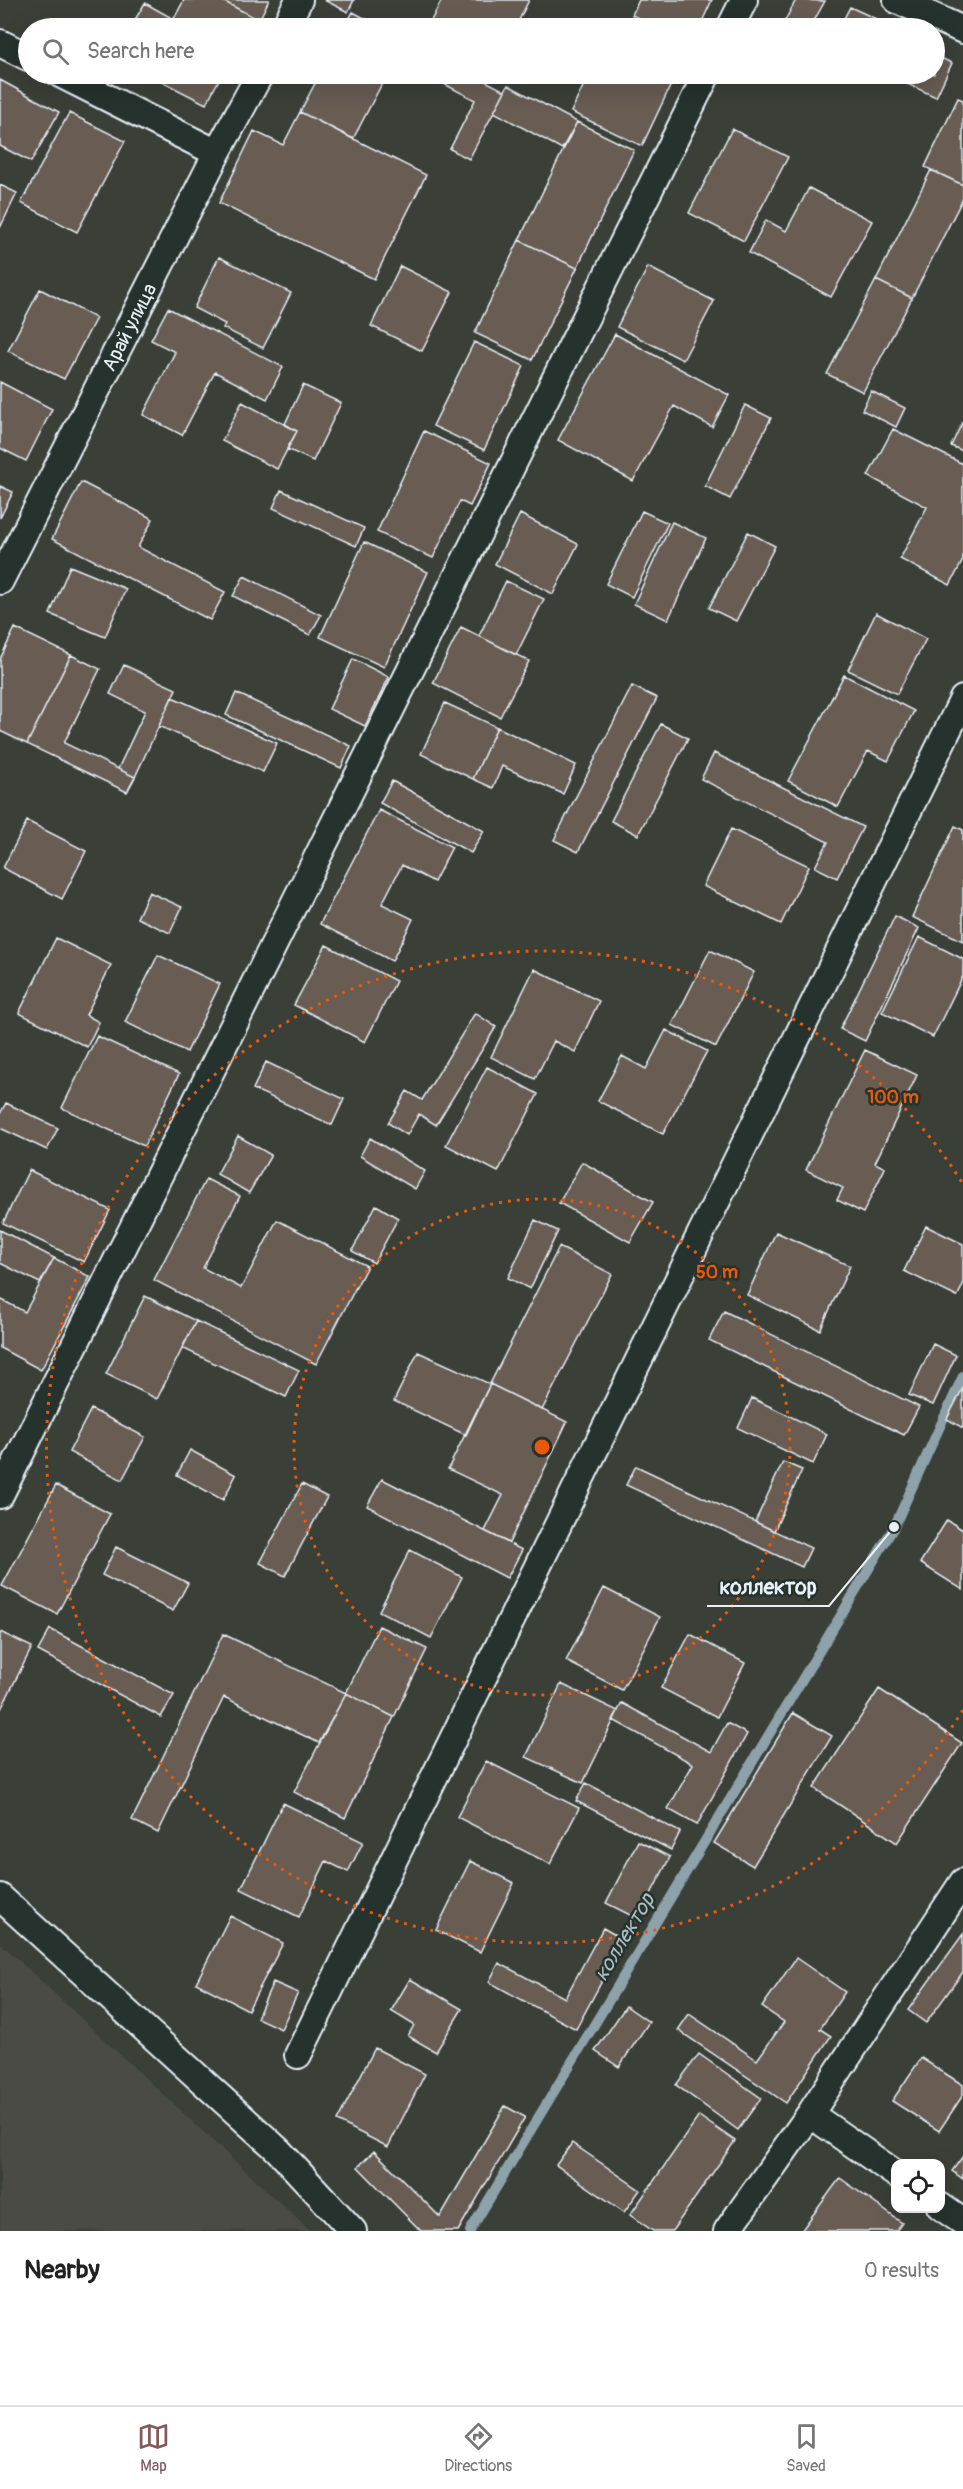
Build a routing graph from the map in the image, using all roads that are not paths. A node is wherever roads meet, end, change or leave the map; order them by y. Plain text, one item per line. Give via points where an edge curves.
1 (299, 0) edge
2 (744, 0) edge
3 (897, 0) edge
4 (289, 18) edge
5 (735, 18) edge
6 (937, 18) edge
7 (945, 22) edge
8 (963, 30) edge
9 (0, 43) edge
10 (18, 52) edge
11 (80, 84) edge
12 (255, 84) edge
13 (702, 84) edge
14 (217, 153) junction
15 (0, 581) edge
16 (963, 699) edge
17 (0, 1495) edge
18 (963, 1882) edge
19 (0, 1897) edge
20 (298, 2055) dead end
21 (810, 2114) junction
22 (891, 2171) edge
23 (945, 2209) edge
24 (963, 2222) edge
25 (353, 2231) edge
26 (727, 2231) edge

1 - 4 street
2 - 5 street
3 - 6 street
7 - 8 street
9 - 10 street
11 - 14 street
12 - 14 street, Арай улица
13 - 17 street
14 - 15 street, Арай улица
16 - 20 street
18 - 21 street
19 - 25 street via 278,2150
21 - 22 street
21 - 26 street
23 - 24 street

